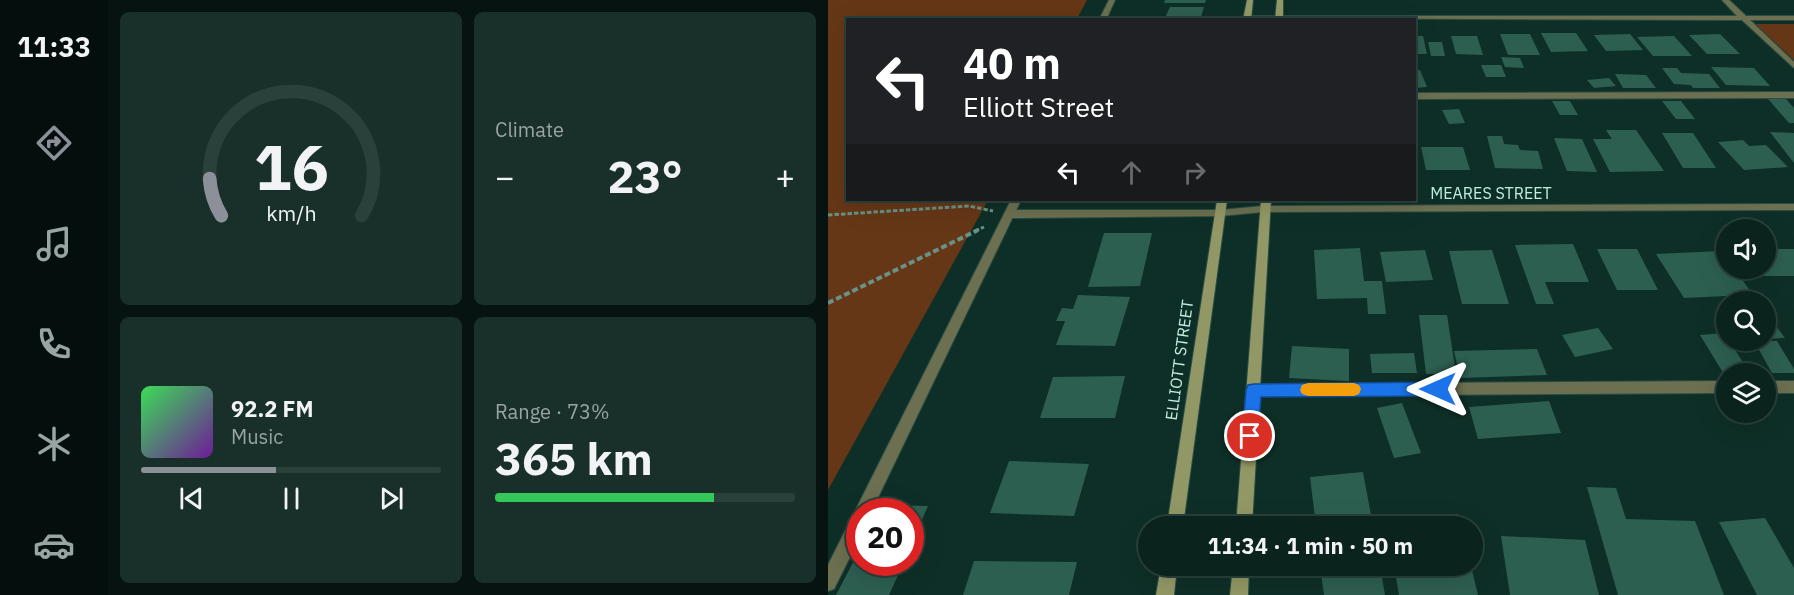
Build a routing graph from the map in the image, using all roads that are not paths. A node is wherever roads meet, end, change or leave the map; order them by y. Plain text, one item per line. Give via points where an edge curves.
1 (1112, 0) edge
2 (1250, 0) edge
3 (1280, 0) edge
4 (1725, 0) edge
5 (1103, 18) edge
6 (1247, 18) edge
7 (1279, 18) edge
8 (1745, 18) junction
9 (1794, 18) edge
10 (1416, 19) edge
11 (1794, 66) edge
12 (1794, 95) edge
13 (1416, 96) edge
14 (1016, 201) edge
15 (1266, 204) edge
16 (1221, 206) edge
17 (1794, 207) edge
18 (1009, 214) junction
19 (1716, 387) edge
20 (1776, 387) edge
21 (1794, 387) edge
22 (1254, 390) junction
23 (870, 498) edge
24 (1175, 516) edge
25 (1245, 516) edge
26 (846, 547) edge
27 (1168, 576) edge
28 (1240, 576) edge
29 (828, 583) edge
30 (1165, 595) edge
31 (1239, 595) edge

1 - 5 street
2 - 6 main road
3 - 7 main road
4 - 8 street
8 - 9 street
8 - 10 street
8 - 11 street
12 - 13 street
14 - 18 street
15 - 16 street, MEARES STREET
15 - 17 street, MEARES STREET
15 - 22 main road
16 - 18 street, MEARES STREET
16 - 24 main road, ELLIOTT STREET
18 - 23 street
19 - 22 street
20 - 21 street
22 - 25 main road
26 - 29 street
27 - 30 main road
28 - 31 main road

